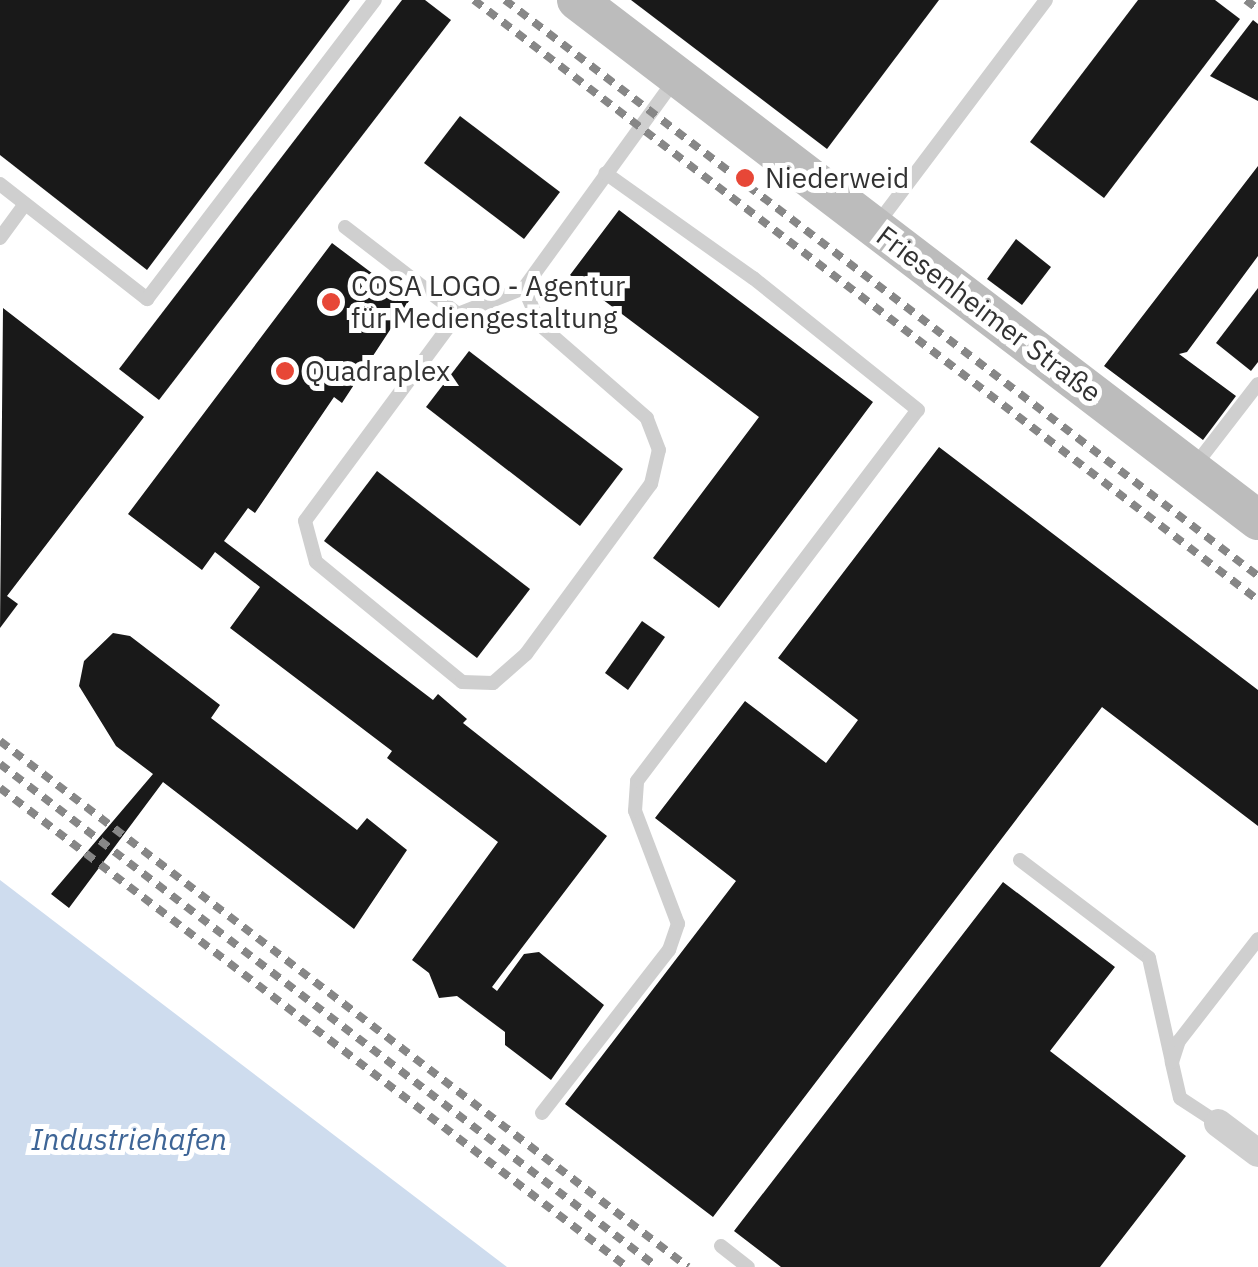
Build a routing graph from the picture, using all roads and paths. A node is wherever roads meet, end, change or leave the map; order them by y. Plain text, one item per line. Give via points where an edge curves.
1 (376, 0) edge
2 (576, 0) edge
3 (1046, 0) edge
4 (677, 76) junction
5 (605, 174) junction
6 (0, 184) edge
7 (25, 204) junction
8 (344, 227) dead end
9 (875, 227) junction
10 (0, 238) edge
11 (524, 288) junction
12 (458, 314) junction
13 (1258, 384) edge
14 (1192, 469) junction
15 (1258, 520) edge
16 (1020, 860) dead end
17 (1258, 939) edge
18 (1172, 1062) junction
19 (542, 1113) dead end
20 (1218, 1123) joint
21 (1258, 1153) edge
22 (722, 1246) dead end
23 (748, 1267) edge

1 - 7 lane via 147,299
2 - 4 street, Friesenheimer Straße
3 - 9 lane
4 - 5 lane
4 - 9 street, Friesenheimer Straße
5 - 11 lane
5 - 19 lane via 752,278 918,410 637,781 635,811 678,924 669,950
6 - 7 lane
7 - 10 lane
8 - 12 lane
9 - 14 street, Friesenheimer Straße via 1057,356
11 - 12 lane
11 - 12 lane via 540,324 647,418 659,450 651,484 526,654 493,683 462,682 436,666 316,562 305,521
13 - 14 lane
14 - 15 street, Friesenheimer Straße
16 - 18 lane via 1150,958
17 - 18 lane via 1179,1041
18 - 20 lane via 1180,1098
20 - 21 street
22 - 23 lane

